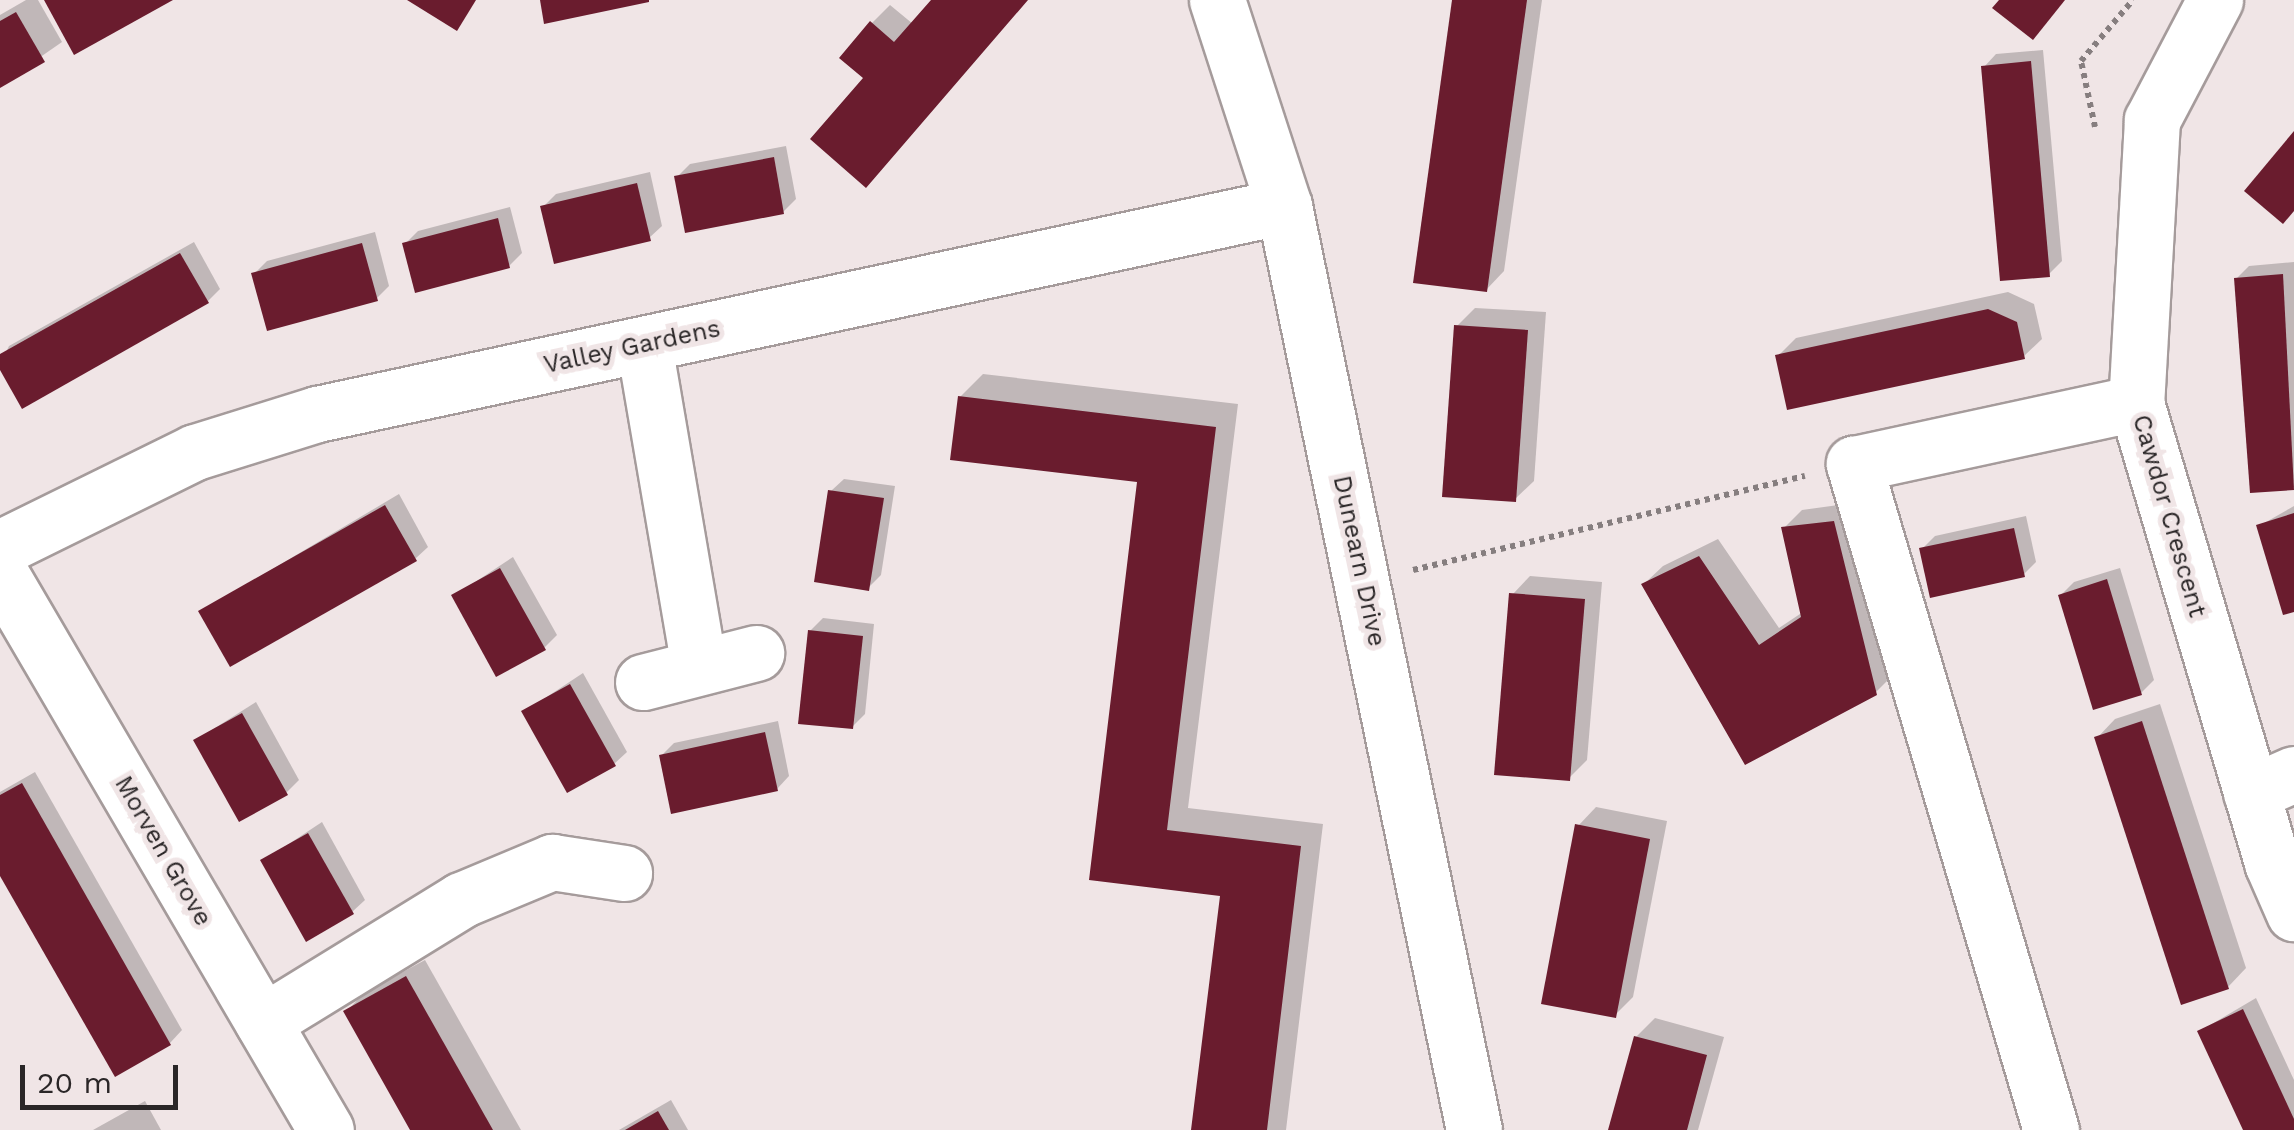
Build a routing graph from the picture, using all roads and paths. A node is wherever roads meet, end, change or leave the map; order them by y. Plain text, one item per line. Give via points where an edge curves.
1 (1216, 0) edge
2 (2214, 0) edge
3 (1284, 206) junction
4 (644, 344) junction
5 (2136, 403) junction
6 (1854, 464) junction
7 (0, 548) edge
8 (0, 572) edge
9 (1364, 582) junction
10 (756, 653) dead end
11 (699, 666) junction
12 (643, 682) dead end
13 (2272, 784) edge
14 (624, 874) dead end
15 (2294, 913) edge
16 (263, 1022) junction
17 (326, 1130) edge
18 (1474, 1130) edge
19 (2050, 1130) edge

1 - 3 street, Dunearn Drive
2 - 5 street, Cawdor Crescent via 2152,120
3 - 4 street, Valley Gardens
3 - 9 street, Dunearn Drive
4 - 7 street, Valley Gardens via 317,414 195,452
4 - 11 street
5 - 6 street
5 - 13 street, Cawdor Crescent
6 - 9 path
6 - 19 street
8 - 16 street, Morven Grove
9 - 18 street, Dunearn Drive
10 - 11 street
11 - 12 street
13 - 15 street, Cawdor Crescent
14 - 16 street via 552,862 461,900
16 - 17 street, Morven Grove

